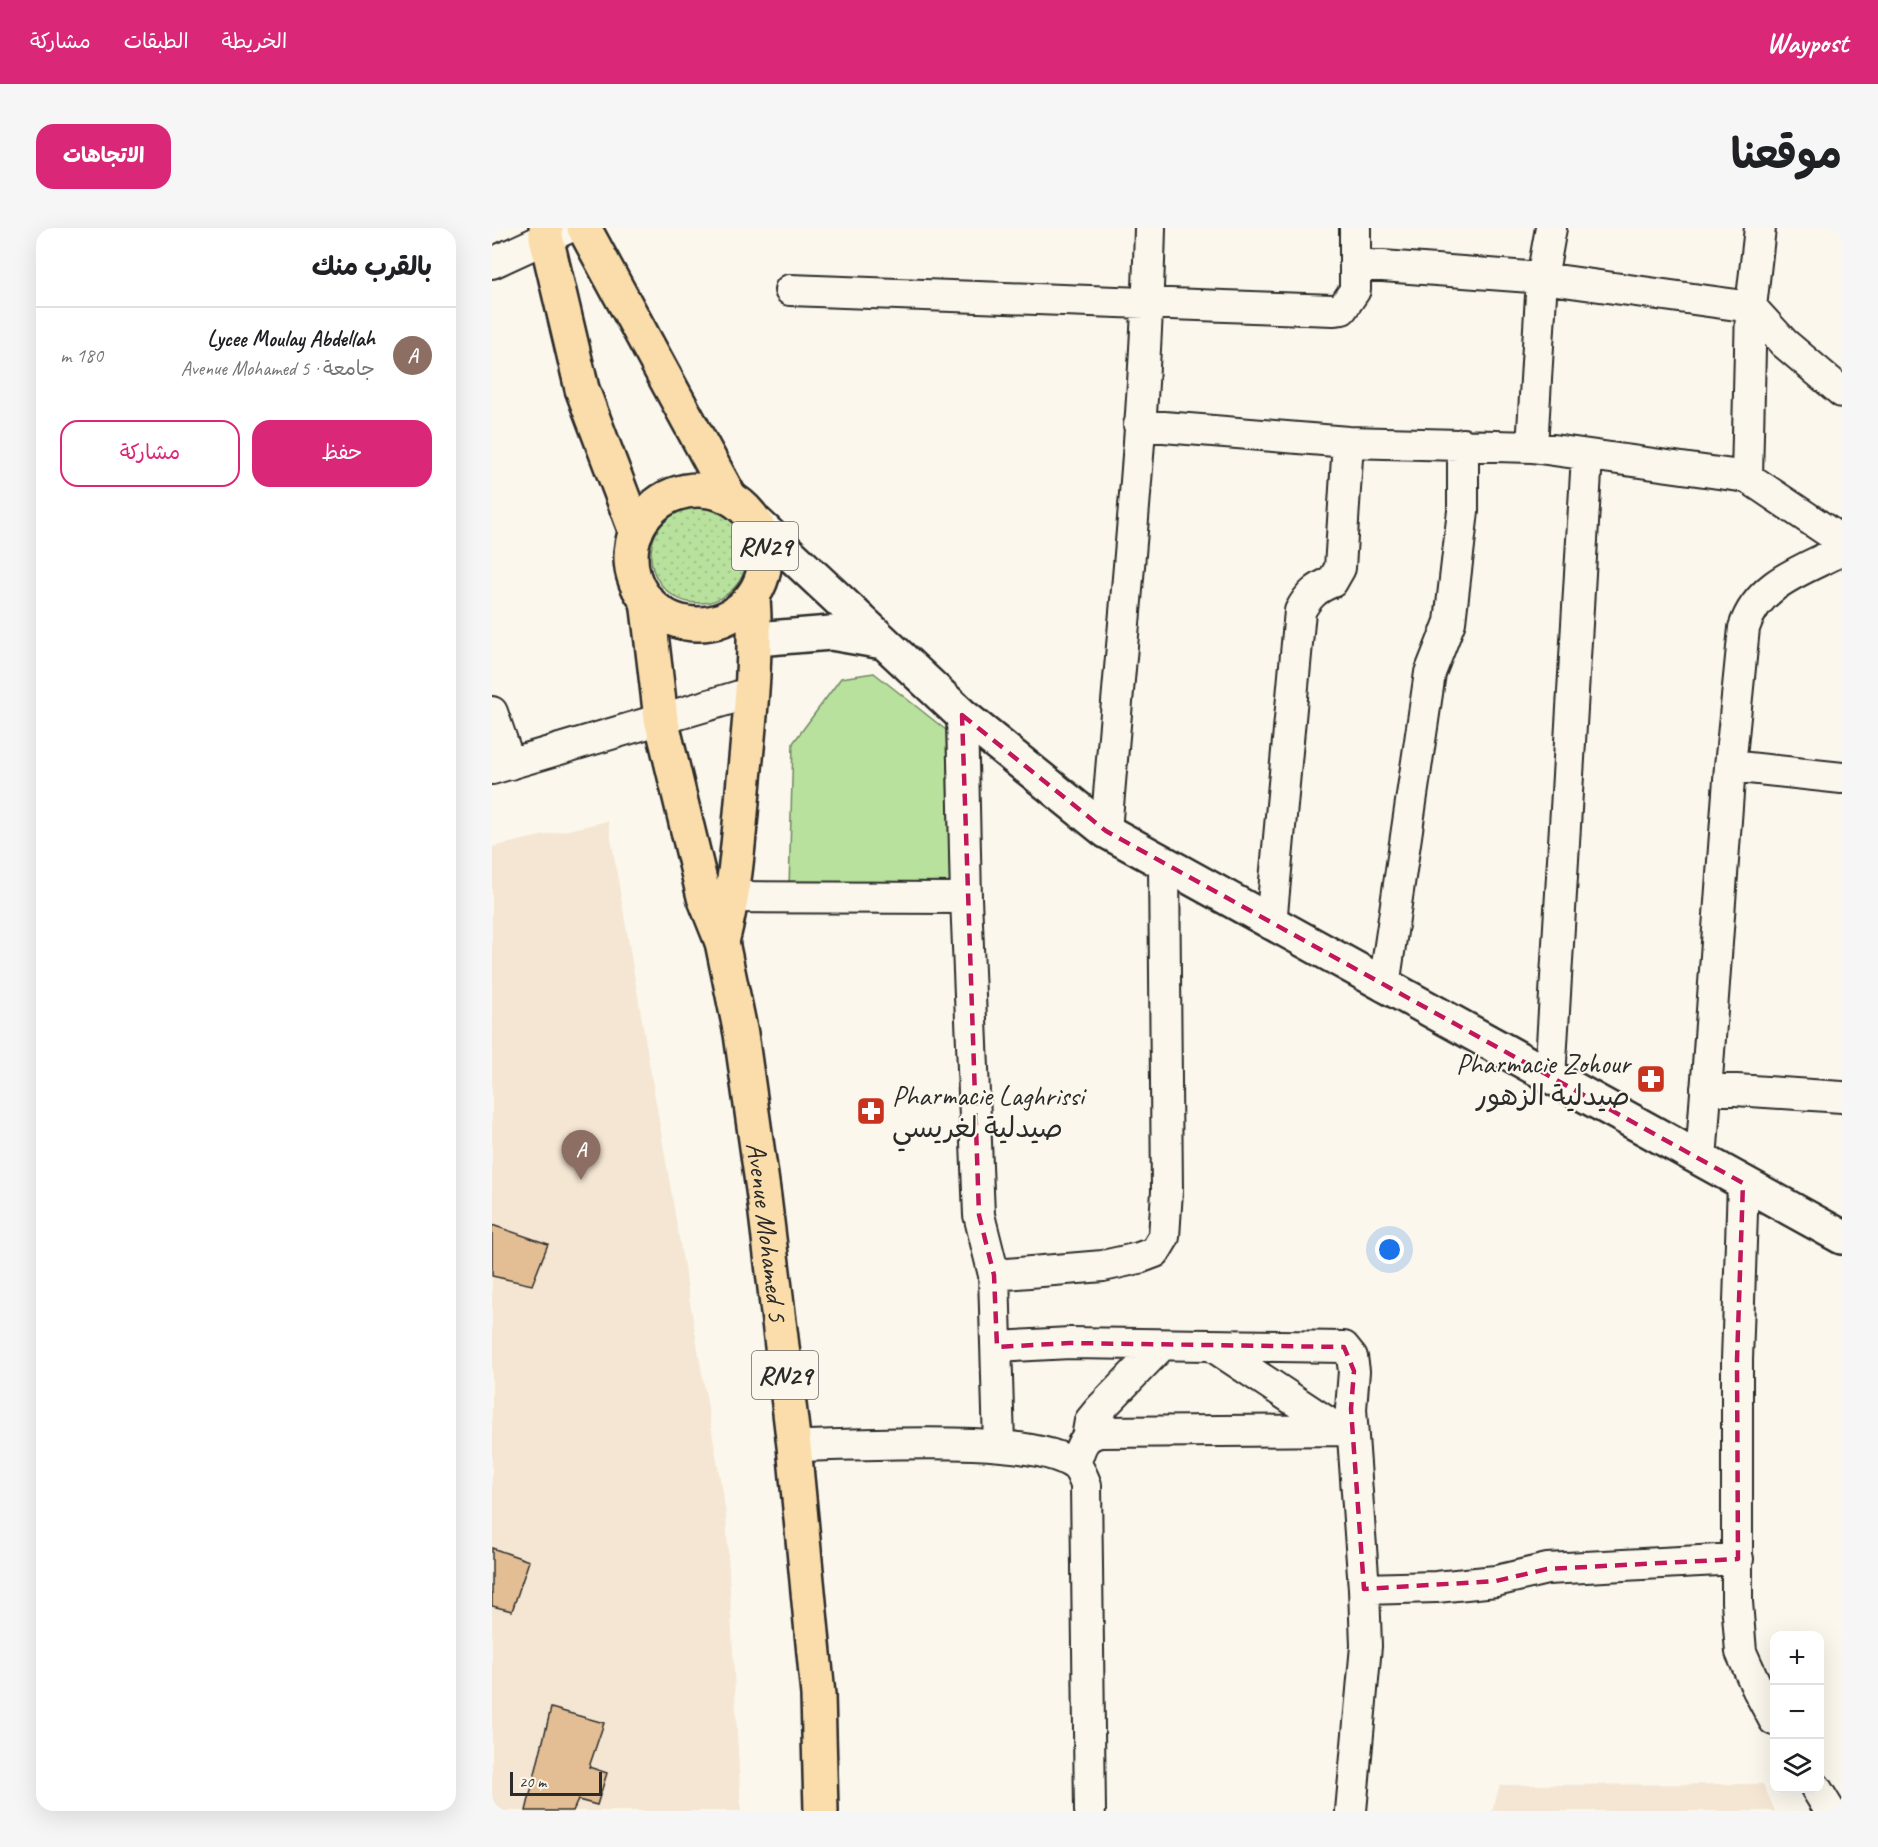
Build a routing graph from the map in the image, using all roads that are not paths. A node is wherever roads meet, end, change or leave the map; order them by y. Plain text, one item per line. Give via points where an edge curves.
1 (584, 228) edge
2 (1150, 228) edge
3 (1355, 228) edge
4 (1551, 228) edge
5 (1760, 228) edge
6 (553, 231) edge
7 (492, 263) edge
8 (1356, 264) junction
9 (1542, 278) junction
10 (790, 290) dead end
11 (1148, 304) junction
12 (1750, 307) junction
13 (1842, 392) edge
14 (1139, 425) junction
15 (1347, 441) junction
16 (1463, 444) junction
17 (1532, 447) junction
18 (1587, 456) junction
19 (1747, 477) junction
20 (730, 497) junction
21 (757, 523) junction
22 (636, 532) junction
23 (1842, 541) edge
24 (1842, 550) edge
25 (753, 596) junction
26 (647, 600) junction
27 (756, 639) junction
28 (883, 642) junction
29 (753, 692) junction
30 (492, 712) edge
31 (962, 716) junction
32 (661, 719) junction
33 (501, 766) edge
34 (1730, 766) junction
35 (1842, 778) edge
36 (1106, 831) junction
37 (1164, 866) junction
38 (719, 897) junction
39 (966, 898) junction
40 (1271, 924) junction
41 (1384, 986) junction
42 (1550, 1078) junction
43 (1706, 1088) junction
44 (1842, 1097) edge
45 (1701, 1160) junction
46 (1743, 1183) junction
47 (1842, 1237) edge
48 (994, 1275) junction
49 (1162, 1344) junction
50 (997, 1347) junction
51 (1214, 1347) junction
52 (1346, 1430) junction
53 (1087, 1438) junction
54 (999, 1444) junction
55 (794, 1446) junction
56 (1075, 1465) junction
57 (1738, 1559) junction
58 (1364, 1589) junction
59 (1770, 1712) edge
60 (1819, 1793) edge
61 (821, 1811) edge
62 (1090, 1811) edge
63 (1351, 1811) edge
64 (1830, 1811) edge

1 - 20 main road, RN29
2 - 11 street
3 - 8 street
4 - 9 street
5 - 12 street
6 - 7 street
6 - 22 main road, RN29 via 582,389
8 - 9 street
8 - 11 street via 1355,290 1342,309
9 - 12 street
9 - 17 street
10 - 11 street
11 - 14 street
12 - 13 street
12 - 19 street
14 - 15 street
14 - 36 street
15 - 16 street
15 - 40 street via 1340,568 1332,582 1306,598 1300,611
16 - 17 street
16 - 41 street via 1462,511 1450,622 1430,673
17 - 18 street
18 - 19 street
18 - 42 street
19 - 23 street
20 - 21 main road, RN29
20 - 22 main road, RN29 via 712,491 675,493 658,503
21 - 25 main road, RN29 via 765,548 764,573
21 - 28 street
22 - 26 main road, RN29 via 632,568
24 - 34 street via 1769,587 1749,612 1744,628
25 - 26 main road, RN29 via 721,620 701,624 672,617
25 - 27 main road, RN29
26 - 32 main road, RN29
27 - 28 street via 831,633
27 - 29 main road, RN29
28 - 31 street
29 - 32 street
29 - 38 main road, RN29
30 - 33 street
31 - 36 street
31 - 39 street
32 - 33 street
32 - 38 main road, RN29
34 - 35 street
34 - 43 street
36 - 37 street
37 - 40 street
37 - 48 street via 1164,1237 1155,1252 1139,1258 1103,1266
38 - 39 street
38 - 55 main road, Avenue Mohamed 5 / RN29 via 722,942 749,1092
39 - 48 street via 979,1215
40 - 41 street
41 - 42 street
42 - 45 street
43 - 44 street
43 - 45 street
45 - 46 street
46 - 47 street
46 - 57 street via 1737,1360
48 - 50 street
49 - 50 street
49 - 51 street
49 - 53 street via 1090,1421
50 - 54 street
51 - 52 street
51 - 52 street via 1344,1347 1352,1357 1354,1371
52 - 53 street via 1101,1432
52 - 58 street
53 - 56 street
54 - 55 street
54 - 56 street
55 - 61 main road, Avenue Mohamed 5 / RN29 via 818,1695
56 - 62 street via 1086,1485
57 - 58 street via 1547,1569 1484,1582
57 - 59 street via 1741,1652
58 - 63 street via 1366,1646
60 - 64 street

